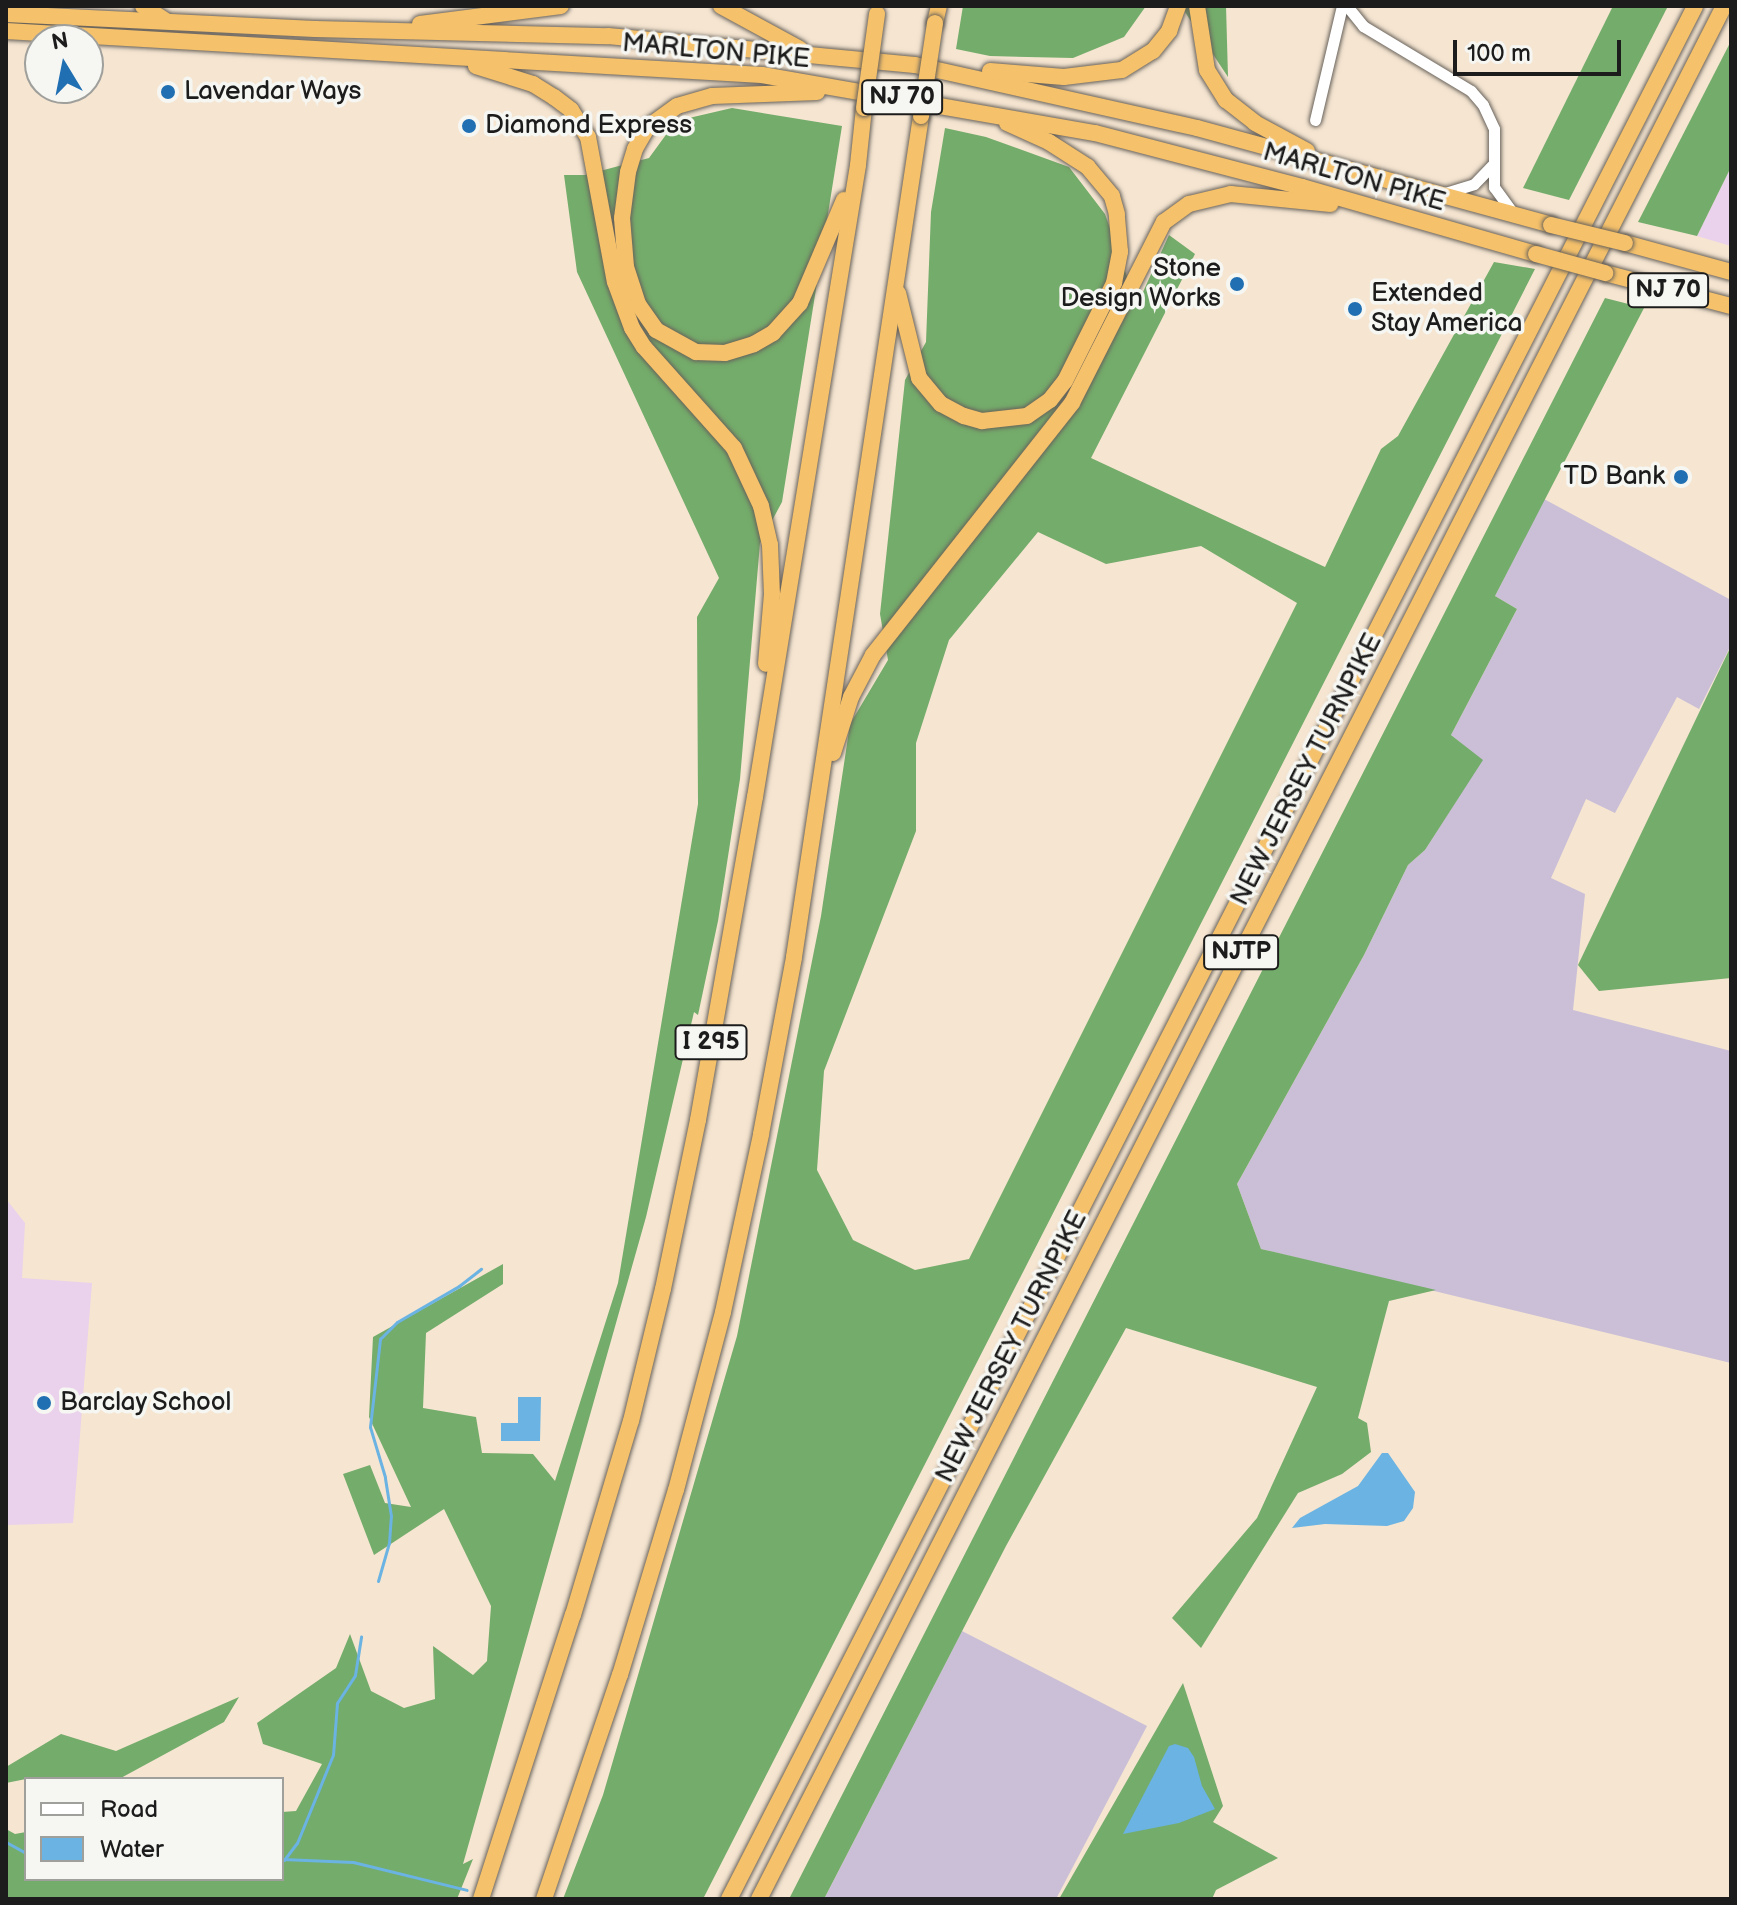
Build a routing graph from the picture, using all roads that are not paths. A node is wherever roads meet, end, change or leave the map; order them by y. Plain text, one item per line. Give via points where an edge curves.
1 (143, 6) edge
2 (561, 6) edge
3 (721, 6) edge
4 (939, 6) edge
5 (1178, 6) edge
6 (1197, 6) edge
7 (1345, 6) edge
8 (1695, 6) edge
9 (1724, 6) edge
10 (878, 10) edge
11 (6, 14) edge
12 (167, 22) junction
13 (369, 30) junction
14 (6, 31) edge
15 (809, 53) junction
16 (419, 54) junction
17 (959, 73) junction
18 (847, 91) junction
19 (984, 112) junction
20 (1315, 120) dead end
21 (1493, 163) junction
22 (858, 165) junction
23 (1333, 165) junction
24 (1433, 193) junction
25 (1377, 210) junction
26 (1519, 216) junction
27 (1731, 272) edge
28 (896, 283) junction
29 (1731, 306) edge
30 (755, 797) junction
31 (817, 804) junction
32 (481, 1899) edge
33 (544, 1899) edge
34 (729, 1899) edge
35 (759, 1899) edge

1 - 12 highway
2 - 13 highway
3 - 15 highway
4 - 28 highway, I 295, bridge
5 - 17 highway via 1169,31 1153,51 1122,70 1064,77
6 - 23 highway via 1207,70 1226,100 1255,123
7 - 20 street
7 - 21 street via 1363,26 1471,91 1494,129
8 - 34 highway, NEW JERSEY TURNPIKE / NJTP
9 - 35 highway, NEW JERSEY TURNPIKE / NJTP
10 - 22 highway, I 295, bridge
11 - 12 highway, MARLTON PIKE / NJ 70
12 - 13 highway, MARLTON PIKE / NJ 70
13 - 15 highway, MARLTON PIKE / NJ 70 via 608,36
14 - 16 highway, MARLTON PIKE / NJ 70
15 - 17 highway, MARLTON PIKE / NJ 70
16 - 18 highway, MARLTON PIKE / NJ 70 via 762,75
16 - 30 highway via 495,70 533,84 571,110 592,152 615,282 632,328 734,448 754,486 770,545 772,594
17 - 23 highway, MARLTON PIKE / NJ 70
18 - 19 highway, MARLTON PIKE / NJ 70
18 - 22 highway via 712,96 677,106 647,128 628,172 622,218 626,267 645,315 669,340 696,352 736,351 773,333 811,283
19 - 25 highway, MARLTON PIKE / NJ 70 via 1095,133
19 - 28 highway via 1075,157 1112,196 1120,252 1114,283 1089,337 1050,400 1027,416 982,421 964,416 941,404 919,378
21 - 24 street via 1466,189
21 - 26 street via 1497,194
22 - 30 highway, I 295
23 - 24 highway, MARLTON PIKE / NJ 70
24 - 26 highway, MARLTON PIKE / NJ 70
25 - 29 highway, MARLTON PIKE / NJ 70, bridge
25 - 31 highway via 1231,194 1189,204 1164,222 1072,403 866,667 851,697
26 - 27 highway, MARLTON PIKE / NJ 70, bridge
28 - 31 highway, I 295
30 - 32 highway, I 295 via 698,1120 645,1367 573,1615
31 - 33 highway, I 295 via 779,1039 723,1312 620,1675

